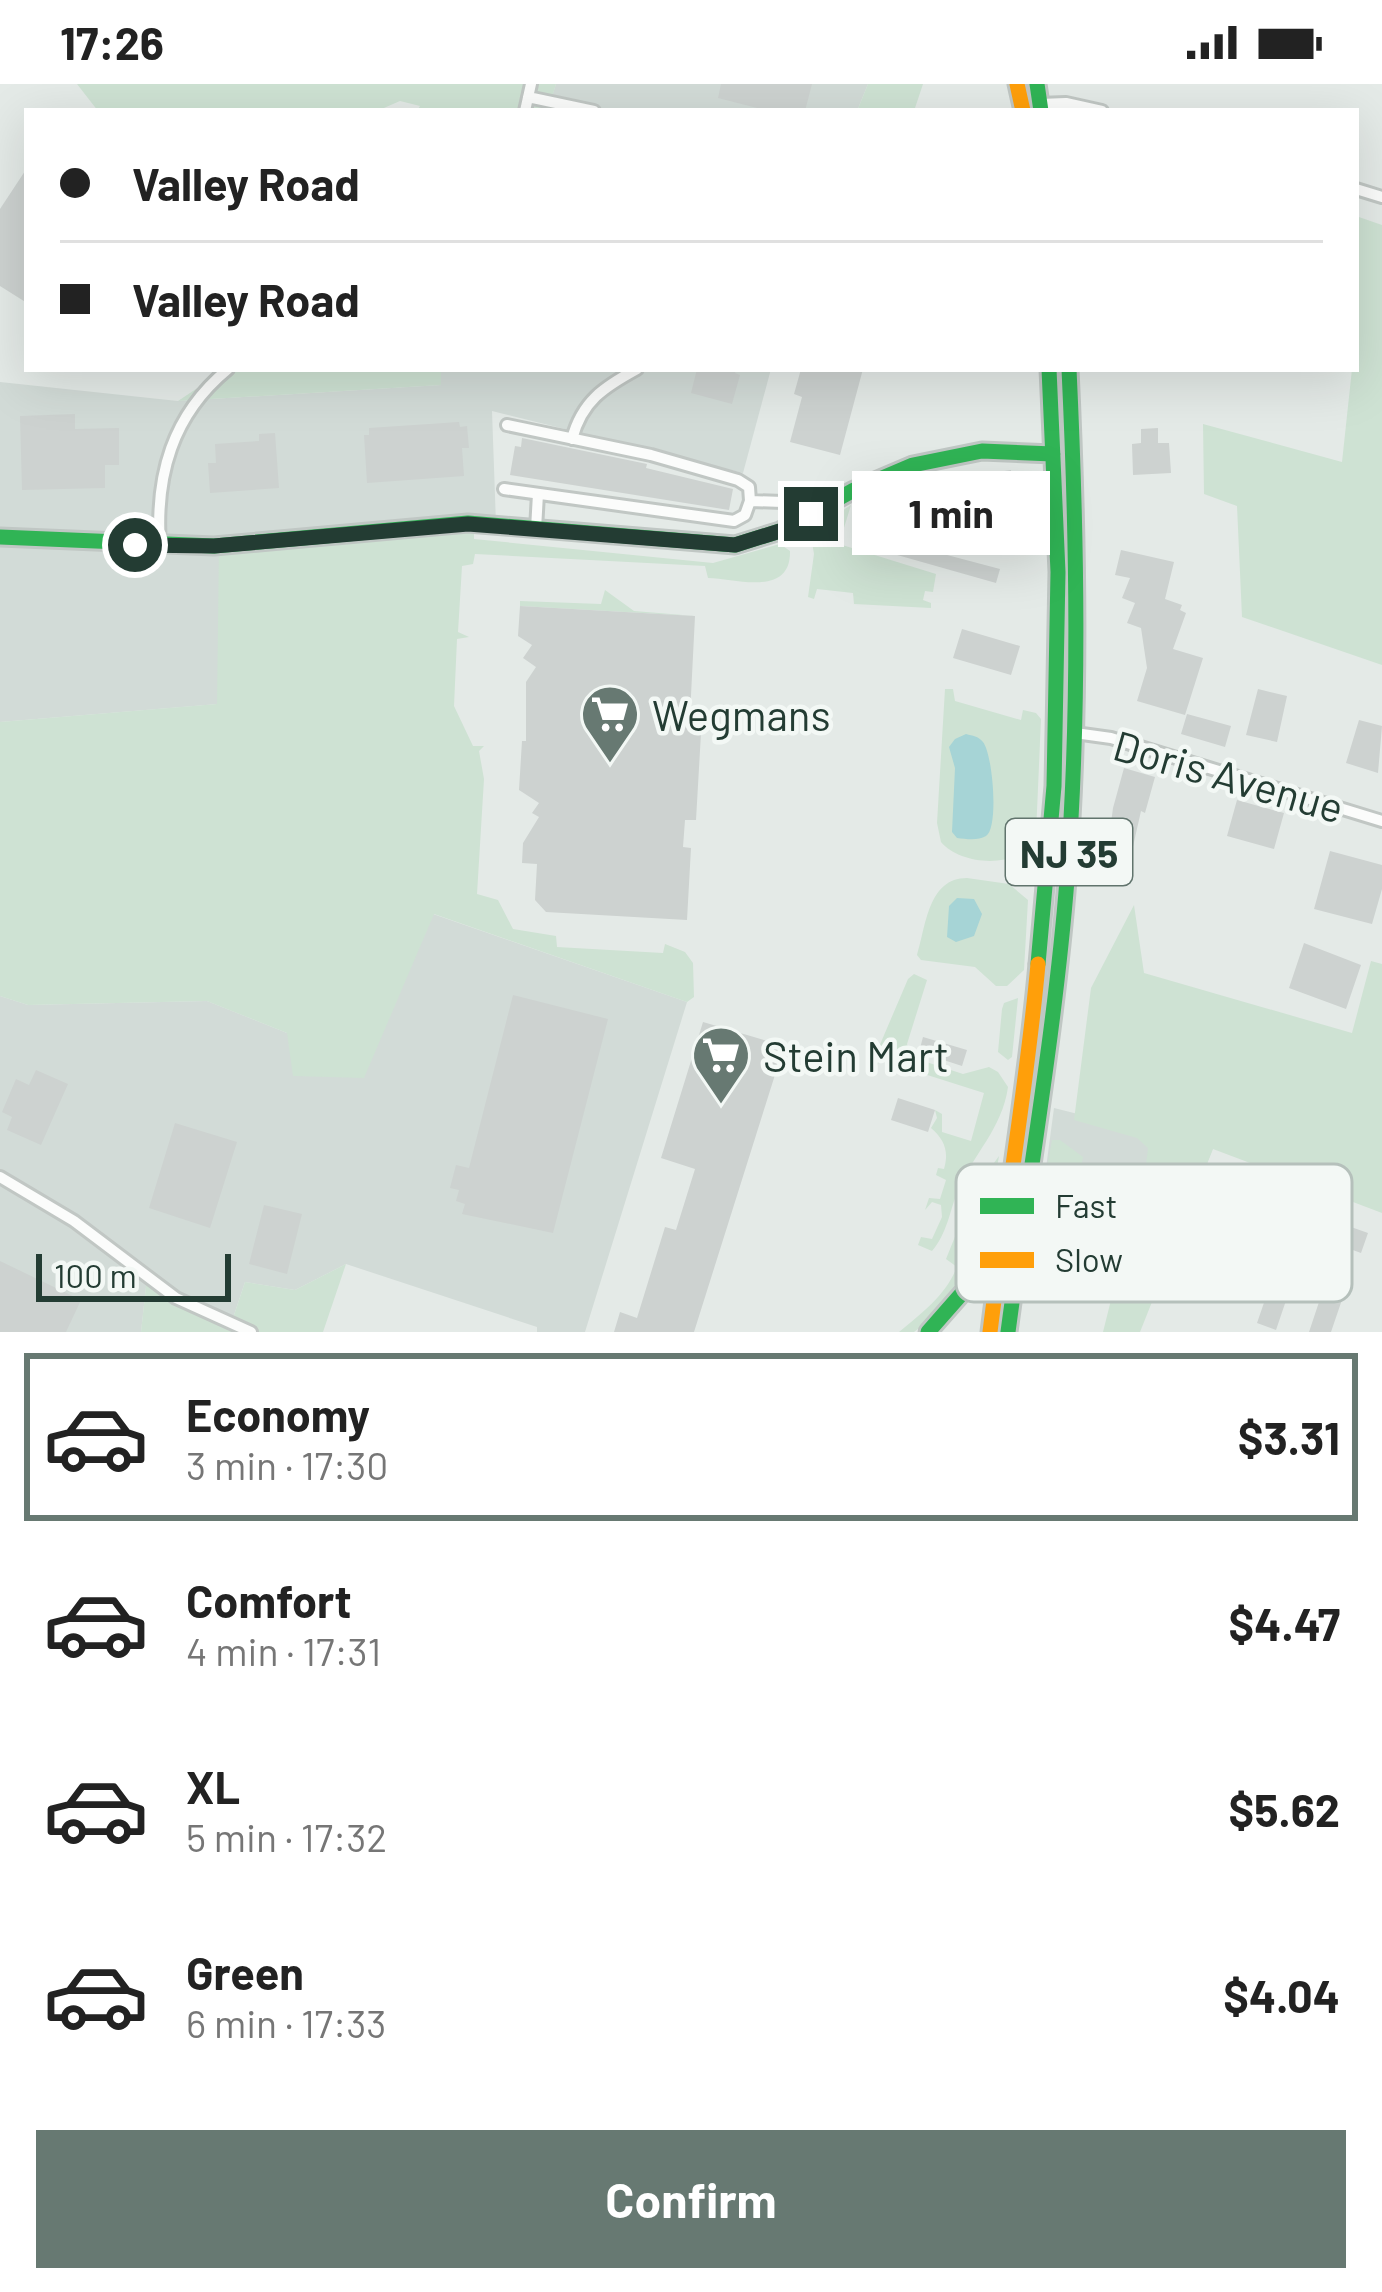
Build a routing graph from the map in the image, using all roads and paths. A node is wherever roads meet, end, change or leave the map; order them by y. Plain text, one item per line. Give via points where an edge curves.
1 (1036, 84) edge
2 (530, 91) edge
3 (1041, 107) edge
4 (584, 108) edge
5 (1088, 108) edge
6 (225, 372) edge
7 (631, 372) edge
8 (1049, 372) edge
9 (1069, 372) edge
10 (507, 425) dead end
11 (572, 439) junction
12 (1053, 454) junction
13 (504, 489) dead end
14 (538, 494) junction
15 (750, 501) junction
16 (656, 510) junction
17 (811, 514) junction
18 (536, 529) junction
19 (0, 536) edge
20 (653, 540) junction
21 (160, 546) junction
22 (1075, 733) junction
23 (1382, 821) edge
24 (1012, 1164) edge
25 (1032, 1164) edge
26 (0, 1177) edge
27 (959, 1302) edge
28 (994, 1302) edge
29 (1012, 1302) edge
30 (250, 1332) edge
31 (928, 1332) edge
32 (990, 1332) edge
33 (1008, 1332) edge

1 - 3 main road
2 - 4 street
3 - 5 street
6 - 21 street via 185,416 167,454
7 - 11 street via 599,389
8 - 12 main road, NJ 35
9 - 22 main road, NJ 35
10 - 11 street
11 - 15 street via 738,480 749,487
12 - 17 main road via 982,451 930,460
12 - 24 main road, NJ 35 via 1053,798
13 - 14 street
14 - 16 street
14 - 18 street
15 - 16 street via 734,520
15 - 17 street
16 - 20 street
17 - 20 main road via 744,543
18 - 20 main road
18 - 21 main road via 468,524
19 - 21 main road
22 - 23 street, Doris Avenue
22 - 25 main road, NJ 35 via 1067,882
26 - 30 street via 176,1298
27 - 31 main road
28 - 32 main road, NJ 35
29 - 33 main road, NJ 35

